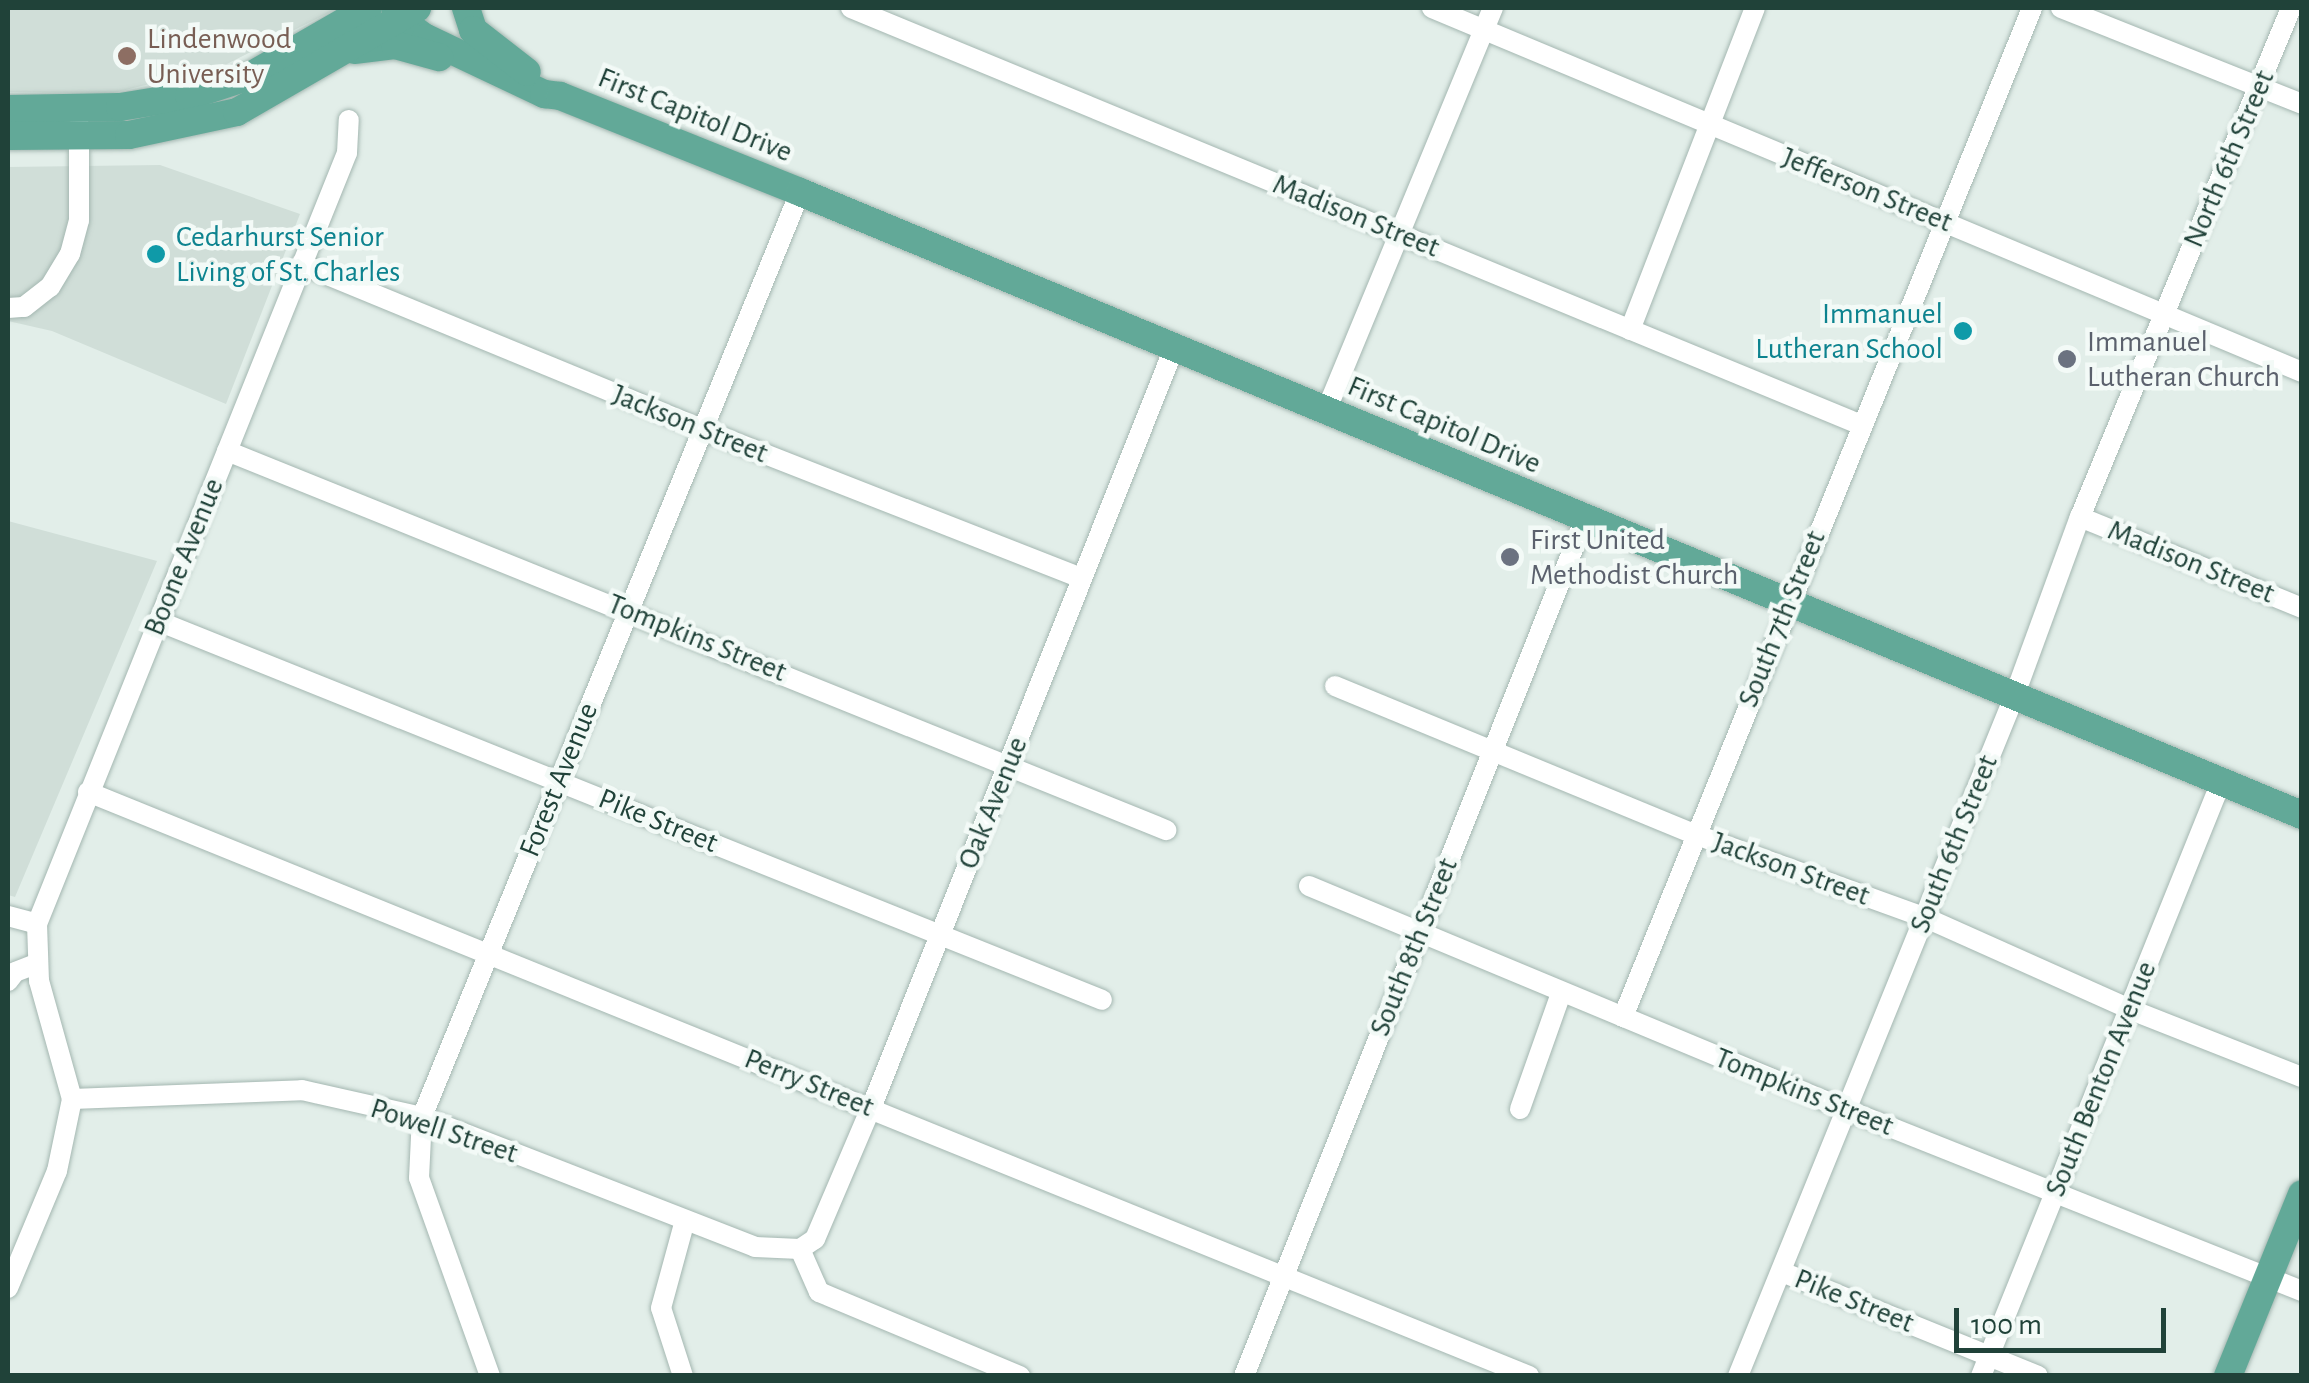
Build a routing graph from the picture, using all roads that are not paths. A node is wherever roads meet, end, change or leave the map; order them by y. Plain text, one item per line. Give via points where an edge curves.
1 (368, 8) edge
2 (466, 8) edge
3 (851, 8) edge
4 (1432, 8) edge
5 (1493, 8) edge
6 (1755, 8) edge
7 (2032, 8) edge
8 (2061, 8) edge
9 (2291, 8) edge
10 (409, 10) edge
11 (331, 30) edge
12 (1484, 30) junction
13 (544, 87) junction
14 (2259, 88) junction
15 (2302, 104) edge
16 (79, 108) junction
17 (8, 109) edge
18 (349, 120) dead end
19 (1707, 126) junction
20 (8, 136) edge
21 (78, 138) junction
22 (800, 192) junction
23 (1945, 222) junction
24 (1402, 236) junction
25 (301, 264) junction
26 (8, 308) edge
27 (2164, 310) junction
28 (1630, 330) junction
29 (1174, 348) junction
30 (2302, 372) edge
31 (1326, 411) junction
32 (1861, 426) junction
33 (700, 429) junction
34 (227, 451) junction
35 (2080, 517) junction
36 (1585, 520) junction
37 (1081, 578) junction
38 (1790, 605) junction
39 (2302, 608) edge
40 (628, 609) junction
41 (158, 621) junction
42 (1335, 686) dead end
43 (2014, 696) junction
44 (1493, 748) junction
45 (1009, 764) junction
46 (559, 782) junction
47 (2221, 782) junction
48 (88, 792) junction
49 (2302, 815) edge
50 (1166, 830) dead end
51 (1694, 834) junction
52 (1309, 886) dead end
53 (8, 916) edge
54 (1926, 918) junction
55 (37, 924) junction
56 (1420, 931) junction
57 (942, 934) junction
58 (489, 954) junction
59 (36, 964) junction
60 (8, 981) edge
61 (1561, 993) junction
62 (1102, 1000) dead end
63 (2130, 1008) junction
64 (1623, 1018) junction
65 (2302, 1076) edge
66 (72, 1098) junction
67 (871, 1108) junction
68 (1520, 1109) dead end
69 (1847, 1110) junction
70 (422, 1117) junction
71 (2055, 1193) junction
72 (2302, 1194) edge
73 (685, 1220) junction
74 (800, 1250) junction
75 (1782, 1272) junction
76 (1285, 1275) junction
77 (2267, 1278) junction
78 (8, 1288) edge
79 (2302, 1291) edge
80 (1480, 1366) edge
81 (1985, 1366) edge
82 (490, 1376) edge
83 (682, 1376) edge
84 (1020, 1376) edge
85 (1244, 1376) edge
86 (1530, 1376) edge
87 (1738, 1376) edge
88 (2038, 1376) edge
89 (2228, 1376) edge

1 - 11 main road, First Capitol Drive
2 - 13 main road via 473,30
3 - 24 street, Madison Street
4 - 12 street, Jefferson Street
5 - 12 street
6 - 19 street
7 - 23 street, South 7th Street
8 - 14 street
9 - 14 street, North 6th Street
10 - 11 main road, First Capitol Drive
10 - 13 main road, First Capitol Drive
11 - 13 main road via 415,49 517,91
11 - 16 main road, First Capitol Drive via 226,86
11 - 21 main road, First Capitol Drive via 237,112 147,132
12 - 19 street, Jefferson Street
12 - 24 street
13 - 22 main road, First Capitol Drive
14 - 15 street
14 - 27 street, North 6th Street
16 - 17 main road, First Capitol Drive
16 - 21 street
18 - 25 street, Boone Avenue via 347,152
19 - 23 street, Jefferson Street
19 - 28 street
20 - 21 main road, First Capitol Drive
21 - 26 street via 79,220 70,254 50,287 24,307
22 - 29 main road, First Capitol Drive
22 - 33 street, Forest Avenue
23 - 27 street, Jefferson Street
23 - 32 street, South 7th Street
24 - 28 street, Madison Street
24 - 31 street
25 - 33 street, Jackson Street
25 - 34 street, Boone Avenue
27 - 30 street, Jefferson Street
27 - 35 street, South 6th Street
28 - 32 street, Madison Street
29 - 31 main road, First Capitol Drive
29 - 37 street, Oak Avenue
31 - 36 main road, First Capitol Drive
32 - 38 street, South 7th Street
33 - 37 street, Jackson Street
33 - 40 street, Forest Avenue
34 - 40 street, Tompkins Street
34 - 41 street, Boone Avenue
35 - 39 street, Madison Street
35 - 43 street, South 6th Street
36 - 38 main road, First Capitol Drive
36 - 44 street, South 8th Street
37 - 45 street, Oak Avenue
38 - 43 main road, First Capitol Drive
38 - 51 street, South 7th Street
40 - 45 street, Tompkins Street
40 - 46 street, Forest Avenue
41 - 46 street, Pike Street
41 - 48 street, Boone Avenue
42 - 44 street, Jackson Street
43 - 47 main road, First Capitol Drive
43 - 54 street, South 6th Street
44 - 51 street, Jackson Street
44 - 56 street, South 8th Street
45 - 50 street, Tompkins Street
45 - 57 street, Oak Avenue
46 - 57 street, Pike Street
46 - 58 street, Forest Avenue
47 - 49 main road, First Capitol Drive
47 - 63 street, South Benton Avenue
48 - 55 street, Boone Avenue
48 - 58 street, Perry Street
51 - 54 street, Jackson Street
51 - 64 street, South 7th Street
52 - 56 street, Tompkins Street
53 - 55 street
54 - 63 street, Jackson Street
54 - 69 street, South 6th Street
55 - 59 street, Boone Avenue
56 - 61 street, Tompkins Street
56 - 76 street, South 8th Street
57 - 62 street, Pike Street
57 - 67 street, Oak Avenue
58 - 67 street, Perry Street
58 - 70 street, Forest Avenue
59 - 60 street
59 - 66 street, Boone Avenue
61 - 64 street, Tompkins Street
61 - 68 street
63 - 65 street, Jackson Street
63 - 71 street, South Benton Avenue
64 - 69 street, Tompkins Street
66 - 70 street, Powell Street via 302,1090
66 - 78 street via 58,1171
67 - 74 street, Oak Avenue via 816,1239
67 - 76 street, Perry Street
69 - 71 street, Tompkins Street
69 - 75 street, South 6th Street
70 - 73 street, Powell Street
70 - 82 street, Forest Avenue via 419,1178
71 - 77 street, Tompkins Street
71 - 81 street, South Benton Avenue
72 - 77 main road
73 - 74 street, Powell Street via 755,1247
73 - 83 street via 661,1308
74 - 84 street via 820,1292
75 - 81 street, Pike Street
75 - 87 street, South 6th Street
76 - 80 street, Perry Street
76 - 85 street, South 8th Street
77 - 79 street, Tompkins Street
77 - 89 main road
80 - 86 street, Perry Street
81 - 88 street, Pike Street

